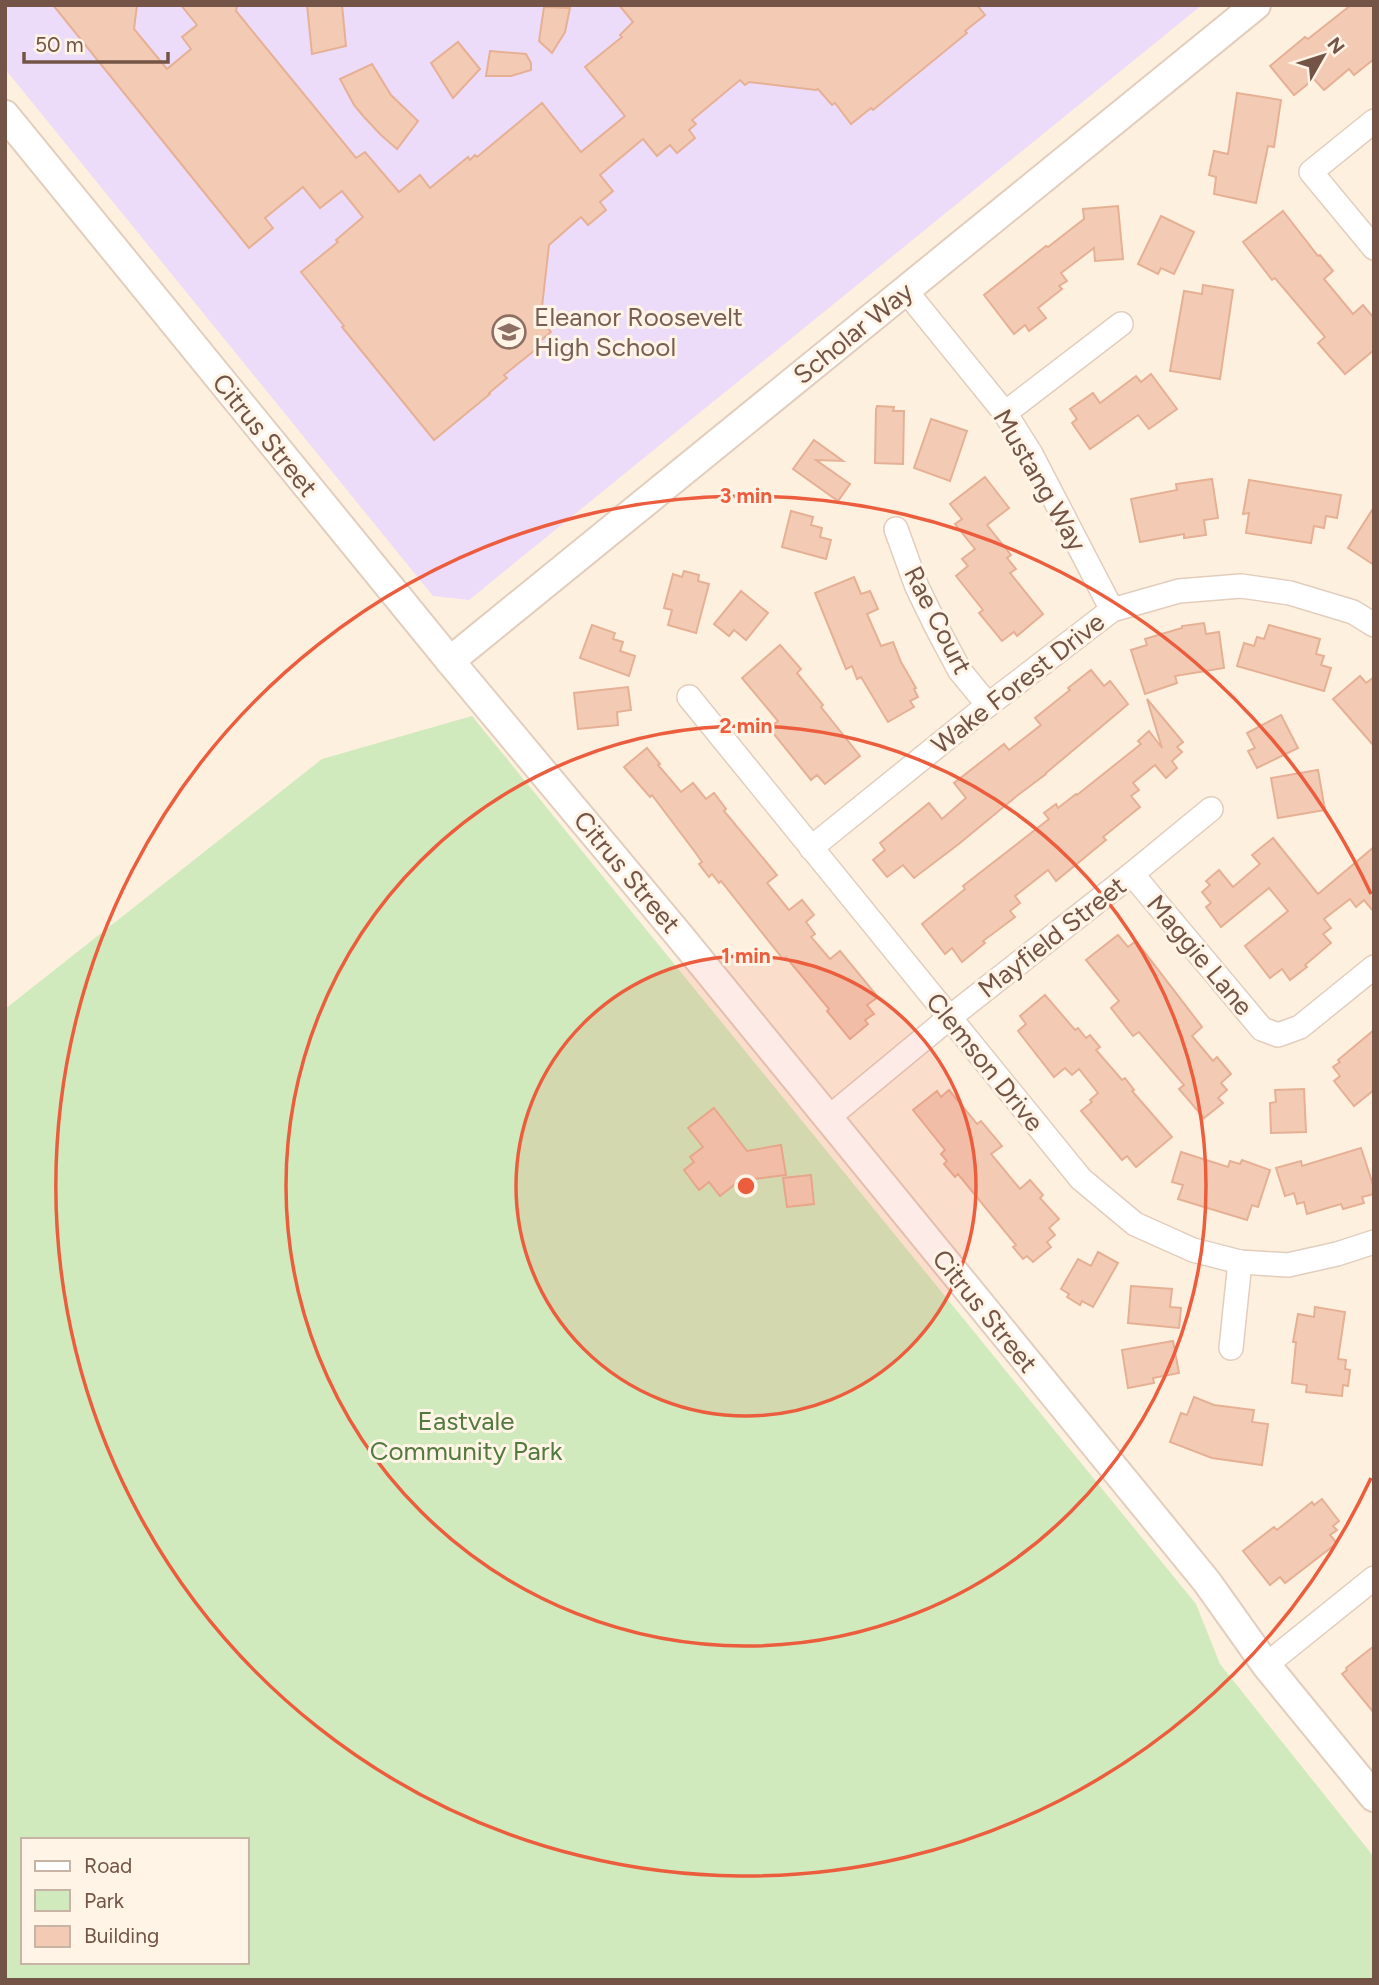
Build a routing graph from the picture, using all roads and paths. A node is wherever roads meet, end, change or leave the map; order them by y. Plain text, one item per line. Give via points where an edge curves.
1 (1256, 5) edge
2 (5, 115) edge
3 (1374, 121) edge
4 (1374, 248) edge
5 (906, 291) junction
6 (1121, 324) dead end
7 (1005, 413) junction
8 (896, 529) dead end
9 (1112, 611) junction
10 (1374, 625) edge
11 (450, 662) junction
12 (689, 697) dead end
13 (988, 705) junction
14 (1211, 809) dead end
15 (811, 848) junction
16 (1132, 874) junction
17 (1374, 967) edge
18 (949, 1017) junction
19 (828, 1118) junction
20 (1374, 1242) edge
21 (1240, 1262) junction
22 (1231, 1348) dead end
23 (1374, 1578) edge
24 (1266, 1665) junction
25 (1374, 1797) edge

1 - 5 street, Scholar Way
2 - 11 street, Citrus Street
3 - 4 street via 1311,172
5 - 7 street, Mustang Way
5 - 11 street, Scholar Way
6 - 7 street
7 - 9 street, Mustang Way
8 - 13 street, Rae Court via 937,628 960,671
9 - 10 street, Wake Forest Drive via 1179,592 1241,586 1290,593 1353,612
9 - 13 street, Wake Forest Drive
11 - 19 street, Citrus Street
12 - 15 street, Clemson Drive
13 - 15 street, Wake Forest Drive
14 - 16 street, Mayfield Street
15 - 18 street, Clemson Drive
16 - 17 street, Maggie Lane via 1262,1029 1278,1035 1300,1027
16 - 18 street, Mayfield Street
18 - 19 street, Mayfield Street
18 - 21 street, Clemson Drive via 1081,1179 1135,1224 1193,1250
19 - 24 street, Citrus Street via 1207,1582
20 - 21 street, Clemson Drive via 1288,1265
21 - 22 street
23 - 24 street
24 - 25 street, Citrus Street

